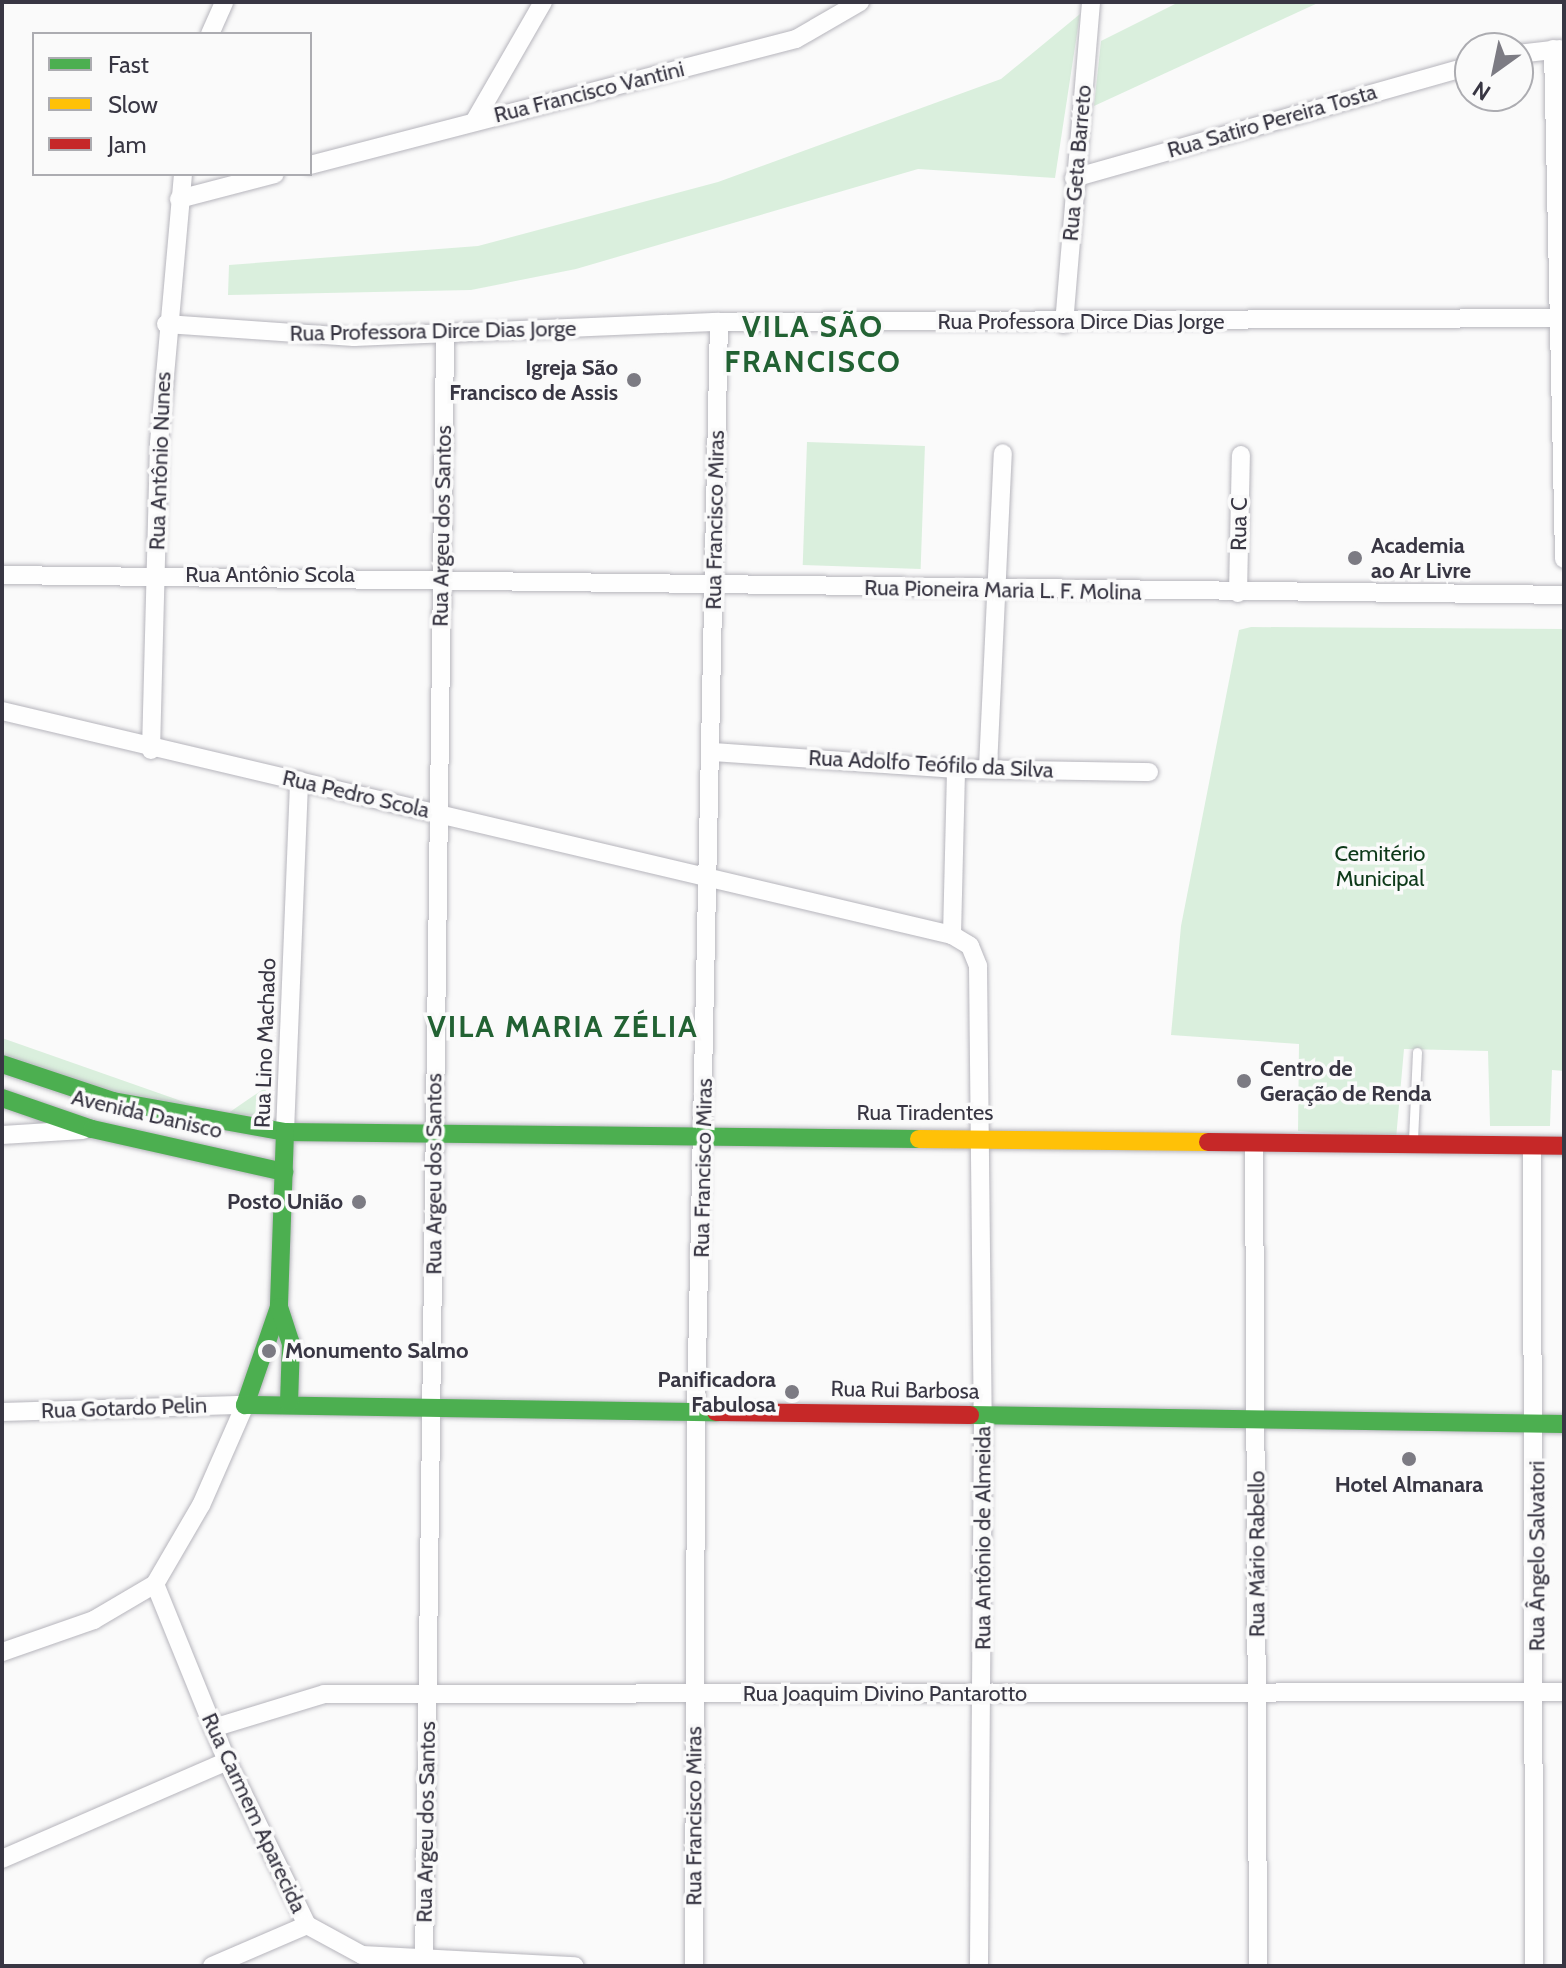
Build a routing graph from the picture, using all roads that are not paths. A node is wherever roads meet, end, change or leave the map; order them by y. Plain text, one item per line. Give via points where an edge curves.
1 (224, 2) edge
2 (543, 2) edge
3 (860, 2) edge
4 (1091, 2) edge
5 (211, 32) edge
6 (1558, 49) edge
7 (1534, 52) edge
8 (1454, 71) edge
9 (474, 122) junction
10 (312, 164) edge
11 (183, 176) edge
12 (267, 176) edge
13 (1074, 178) junction
14 (179, 199) junction
15 (1561, 318) edge
16 (719, 322) junction
17 (166, 324) junction
18 (1064, 324) junction
19 (445, 334) junction
20 (1003, 453) dead end
21 (1241, 455) dead end
22 (1564, 559) edge
23 (157, 574) junction
24 (2, 575) edge
25 (441, 576) junction
26 (714, 581) junction
27 (996, 593) junction
28 (1238, 593) junction
29 (1564, 595) edge
30 (2, 711) edge
31 (151, 750) junction
32 (713, 752) junction
33 (988, 767) junction
34 (956, 769) junction
35 (1149, 772) dead end
36 (299, 780) junction
37 (440, 813) junction
38 (710, 877) junction
39 (952, 935) junction
40 (1417, 1052) dead end
41 (2, 1064) edge
42 (2, 1098) edge
43 (92, 1129) junction
44 (285, 1132) junction
45 (2, 1135) edge
46 (434, 1135) junction
47 (704, 1135) junction
48 (975, 1136) junction
49 (1413, 1141) junction
50 (1254, 1143) junction
51 (1532, 1146) junction
52 (1564, 1146) edge
53 (284, 1172) junction
54 (279, 1307) junction
55 (289, 1403) junction
56 (245, 1405) junction
57 (433, 1406) junction
58 (696, 1410) junction
59 (2, 1412) edge
60 (983, 1416) junction
61 (1258, 1422) junction
62 (1537, 1424) junction
63 (1564, 1424) edge
64 (155, 1584) junction
65 (2, 1652) edge
66 (1536, 1692) junction
67 (1564, 1692) edge
68 (695, 1693) junction
69 (1257, 1693) junction
70 (428, 1694) junction
71 (983, 1694) junction
72 (213, 1728) junction
73 (227, 1761) junction
74 (2, 1859) edge
75 (307, 1925) junction
76 (423, 1964) edge
77 (212, 1966) edge
78 (575, 1966) edge
79 (694, 1966) edge
80 (979, 1966) edge
81 (1258, 1966) edge
82 (1534, 1966) edge

1 - 5 street
2 - 9 street
3 - 9 street, Rua Francisco Vantini via 796,39
4 - 13 street, Rua Geta Barreto
6 - 7 street
6 - 15 street
8 - 13 street, Rua Satiro Pereira Tosta
9 - 10 street, Rua Francisco Vantini
11 - 14 street, Rua Antônio Nunes
12 - 14 street
13 - 18 street, Rua Geta Barreto
14 - 17 street, Rua Antônio Nunes
15 - 18 street, Rua Professora Dirce Dias Jorge
15 - 22 street
16 - 18 street, Rua Professora Dirce Dias Jorge
16 - 19 street, Rua Professora Dirce Dias Jorge
16 - 26 street, Rua Francisco Miras
17 - 19 street, Rua Professora Dirce Dias Jorge via 302,336
17 - 23 street, Rua Antônio Nunes
19 - 25 street, Rua Argeu dos Santos
20 - 27 street
21 - 28 street, Rua C
23 - 24 street, Rua Antônio Scola
23 - 25 street, Rua Antônio Scola
23 - 31 street, Rua Antônio Nunes
25 - 26 street, Rua Pioneira Maria L. F. Molina
25 - 37 street, Rua Argeu dos Santos
26 - 27 street, Rua Pioneira Maria L. F. Molina
26 - 32 street, Rua Francisco Miras
27 - 28 street, Rua Pioneira Maria L. F. Molina
27 - 33 street
28 - 29 street, Rua Pioneira Maria L. F. Molina
30 - 31 street, Rua Pedro Scola
31 - 36 street, Rua Pedro Scola
32 - 34 street, Rua Adolfo Teófilo da Silva
32 - 38 street, Rua Francisco Miras
33 - 34 street, Rua Adolfo Teófilo da Silva
33 - 35 street, Rua Adolfo Teófilo da Silva
34 - 39 street
36 - 37 street, Rua Pedro Scola
36 - 44 street, Rua Lino Machado
37 - 38 street, Rua Pedro Scola
37 - 46 street, Rua Argeu dos Santos
38 - 39 street, Rua Pedro Scola
38 - 47 street, Rua Francisco Miras
39 - 48 street, Rua Antônio de Almeida via 970,946 978,966
40 - 49 lane
41 - 44 main road, Avenida Danisco via 113,1101
42 - 43 main road, Avenida Danisco
43 - 45 street
43 - 53 main road, Avenida Danisco
44 - 46 main road, Rua Tiradentes
44 - 53 main road, Rua Lino Machado
46 - 47 main road, Rua Tiradentes
46 - 57 street, Rua Argeu dos Santos
47 - 48 main road, Rua Tiradentes
47 - 58 street, Rua Francisco Miras
48 - 50 main road, Rua Tiradentes
48 - 60 street, Rua Antônio de Almeida
49 - 50 main road, Rua Tiradentes
49 - 51 main road, Rua Tiradentes
50 - 61 street, Rua Mário Rabello
51 - 52 main road, Rua Tiradentes
51 - 62 street, Rua Ângelo Salvatori
53 - 54 main road, Rua Lino Machado
54 - 55 main road, Rua Lino Machado via 291,1343
54 - 56 main road, Rua Lino Machado
55 - 56 main road, Rua Rui Barbosa
55 - 57 main road, Rua Rui Barbosa
56 - 59 street, Rua Gotardo Pelin
56 - 64 street, Rua Lino Machado via 201,1505
57 - 58 main road, Rua Rui Barbosa
57 - 70 street, Rua Argeu dos Santos
58 - 60 main road, Rua Rui Barbosa
58 - 68 street, Rua Francisco Miras
60 - 61 main road, Rua Rui Barbosa
60 - 71 street, Rua Antônio de Almeida
61 - 62 main road, Rua Rui Barbosa
61 - 69 street, Rua Mário Rabello
62 - 63 main road, Rua Rui Barbosa
62 - 66 street, Rua Ângelo Salvatori
64 - 65 street, Rua Lino Machado via 94,1620
64 - 72 street, Rua Carmem Aparecida
66 - 67 street, Rua Joaquim Divino Pantarotto
66 - 69 street, Rua Joaquim Divino Pantarotto
66 - 82 street, Rua Ângelo Salvatori
68 - 70 street, Rua Joaquim Divino Pantarotto
68 - 71 street, Rua Joaquim Divino Pantarotto
68 - 79 street, Rua Francisco Miras
69 - 71 street, Rua Joaquim Divino Pantarotto
69 - 81 street, Rua Mário Rabello
70 - 72 street, Rua Joaquim Divino Pantarotto via 293,1699
70 - 76 street, Rua Argeu dos Santos
71 - 80 street, Rua Antônio de Almeida
72 - 73 street, Rua Carmem Aparecida
73 - 74 street
73 - 75 street, Rua Carmem Aparecida
75 - 76 street, Rua Carmem Aparecida via 362,1955
75 - 77 street
76 - 78 street, Rua Carmem Aparecida

